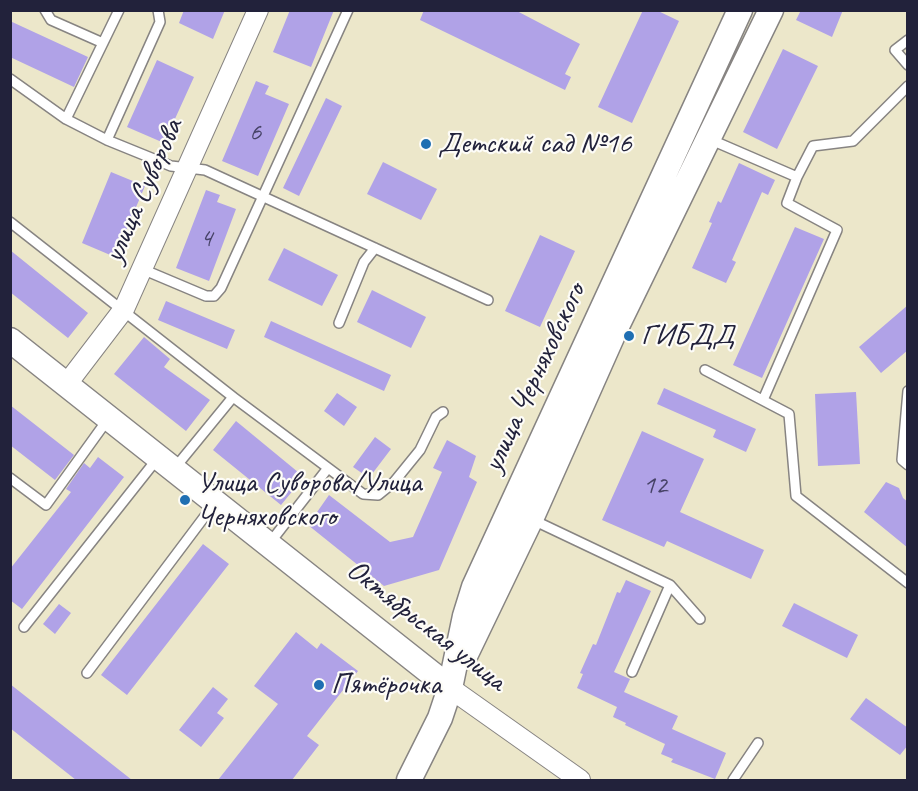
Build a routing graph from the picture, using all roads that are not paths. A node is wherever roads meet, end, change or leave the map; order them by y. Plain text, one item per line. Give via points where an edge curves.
1 (45, 10) edge
2 (119, 10) edge
3 (158, 10) edge
4 (258, 10) edge
5 (348, 10) edge
6 (740, 10) edge
7 (771, 10) edge
8 (908, 40) edge
9 (103, 43) junction
10 (908, 65) edge
11 (10, 79) edge
12 (908, 86) edge
13 (66, 119) junction
14 (709, 139) junction
15 (107, 140) junction
16 (188, 168) junction
17 (797, 177) junction
18 (263, 196) junction
19 (10, 222) edge
20 (375, 248) junction
21 (142, 269) junction
22 (488, 300) dead end
23 (124, 309) junction
24 (339, 323) dead end
25 (10, 340) edge
26 (705, 370) dead end
27 (66, 385) junction
28 (908, 392) edge
29 (233, 397) junction
30 (763, 400) junction
31 (443, 412) dead end
32 (109, 418) junction
33 (166, 463) junction
34 (908, 465) edge
35 (328, 468) junction
36 (10, 478) edge
37 (216, 502) junction
38 (531, 519) junction
39 (269, 544) junction
40 (908, 583) edge
41 (670, 585) junction
42 (700, 619) dead end
43 (24, 627) dead end
44 (632, 672) dead end
45 (87, 673) dead end
46 (450, 688) junction
47 (758, 744) dead end
48 (409, 780) edge
49 (580, 780) edge
50 (733, 780) edge

1 - 9 lane via 51,20
2 - 9 lane
3 - 15 lane via 160,22
4 - 16 street, улица Суворова
5 - 18 lane
6 - 46 street, улица Черняховского via 478,578 465,616
7 - 14 street
8 - 10 lane via 896,50
9 - 13 lane
11 - 13 lane
12 - 17 lane via 853,141 813,146
13 - 15 lane
14 - 17 lane
14 - 38 street via 616,328
15 - 16 lane via 171,166
16 - 18 lane via 205,170
16 - 21 street, улица Суворова
17 - 30 lane via 787,203 837,230
18 - 20 lane
18 - 21 lane via 214,296
19 - 23 lane
20 - 22 lane
20 - 24 lane via 364,262
21 - 23 street, улица Суворова
23 - 27 street, улица Суворова
23 - 29 lane
25 - 27 street, Октябрьская улица
26 - 30 lane
27 - 32 street, Октябрьская улица
28 - 34 lane via 902,460
29 - 33 lane
29 - 35 lane
30 - 40 lane via 789,414 796,496
31 - 35 lane via 436,417 420,450 378,495 363,494
32 - 33 street, Октябрьская улица
32 - 36 lane via 46,505
33 - 37 street, Октябрьская улица
33 - 43 lane
35 - 39 lane
37 - 39 street, Октябрьская улица
37 - 45 lane
38 - 41 lane
38 - 46 street
39 - 46 street, Октябрьская улица
41 - 42 lane
41 - 44 lane
46 - 48 street, улица Черняховского via 440,718
46 - 49 street, Октябрьская улица
47 - 50 lane

